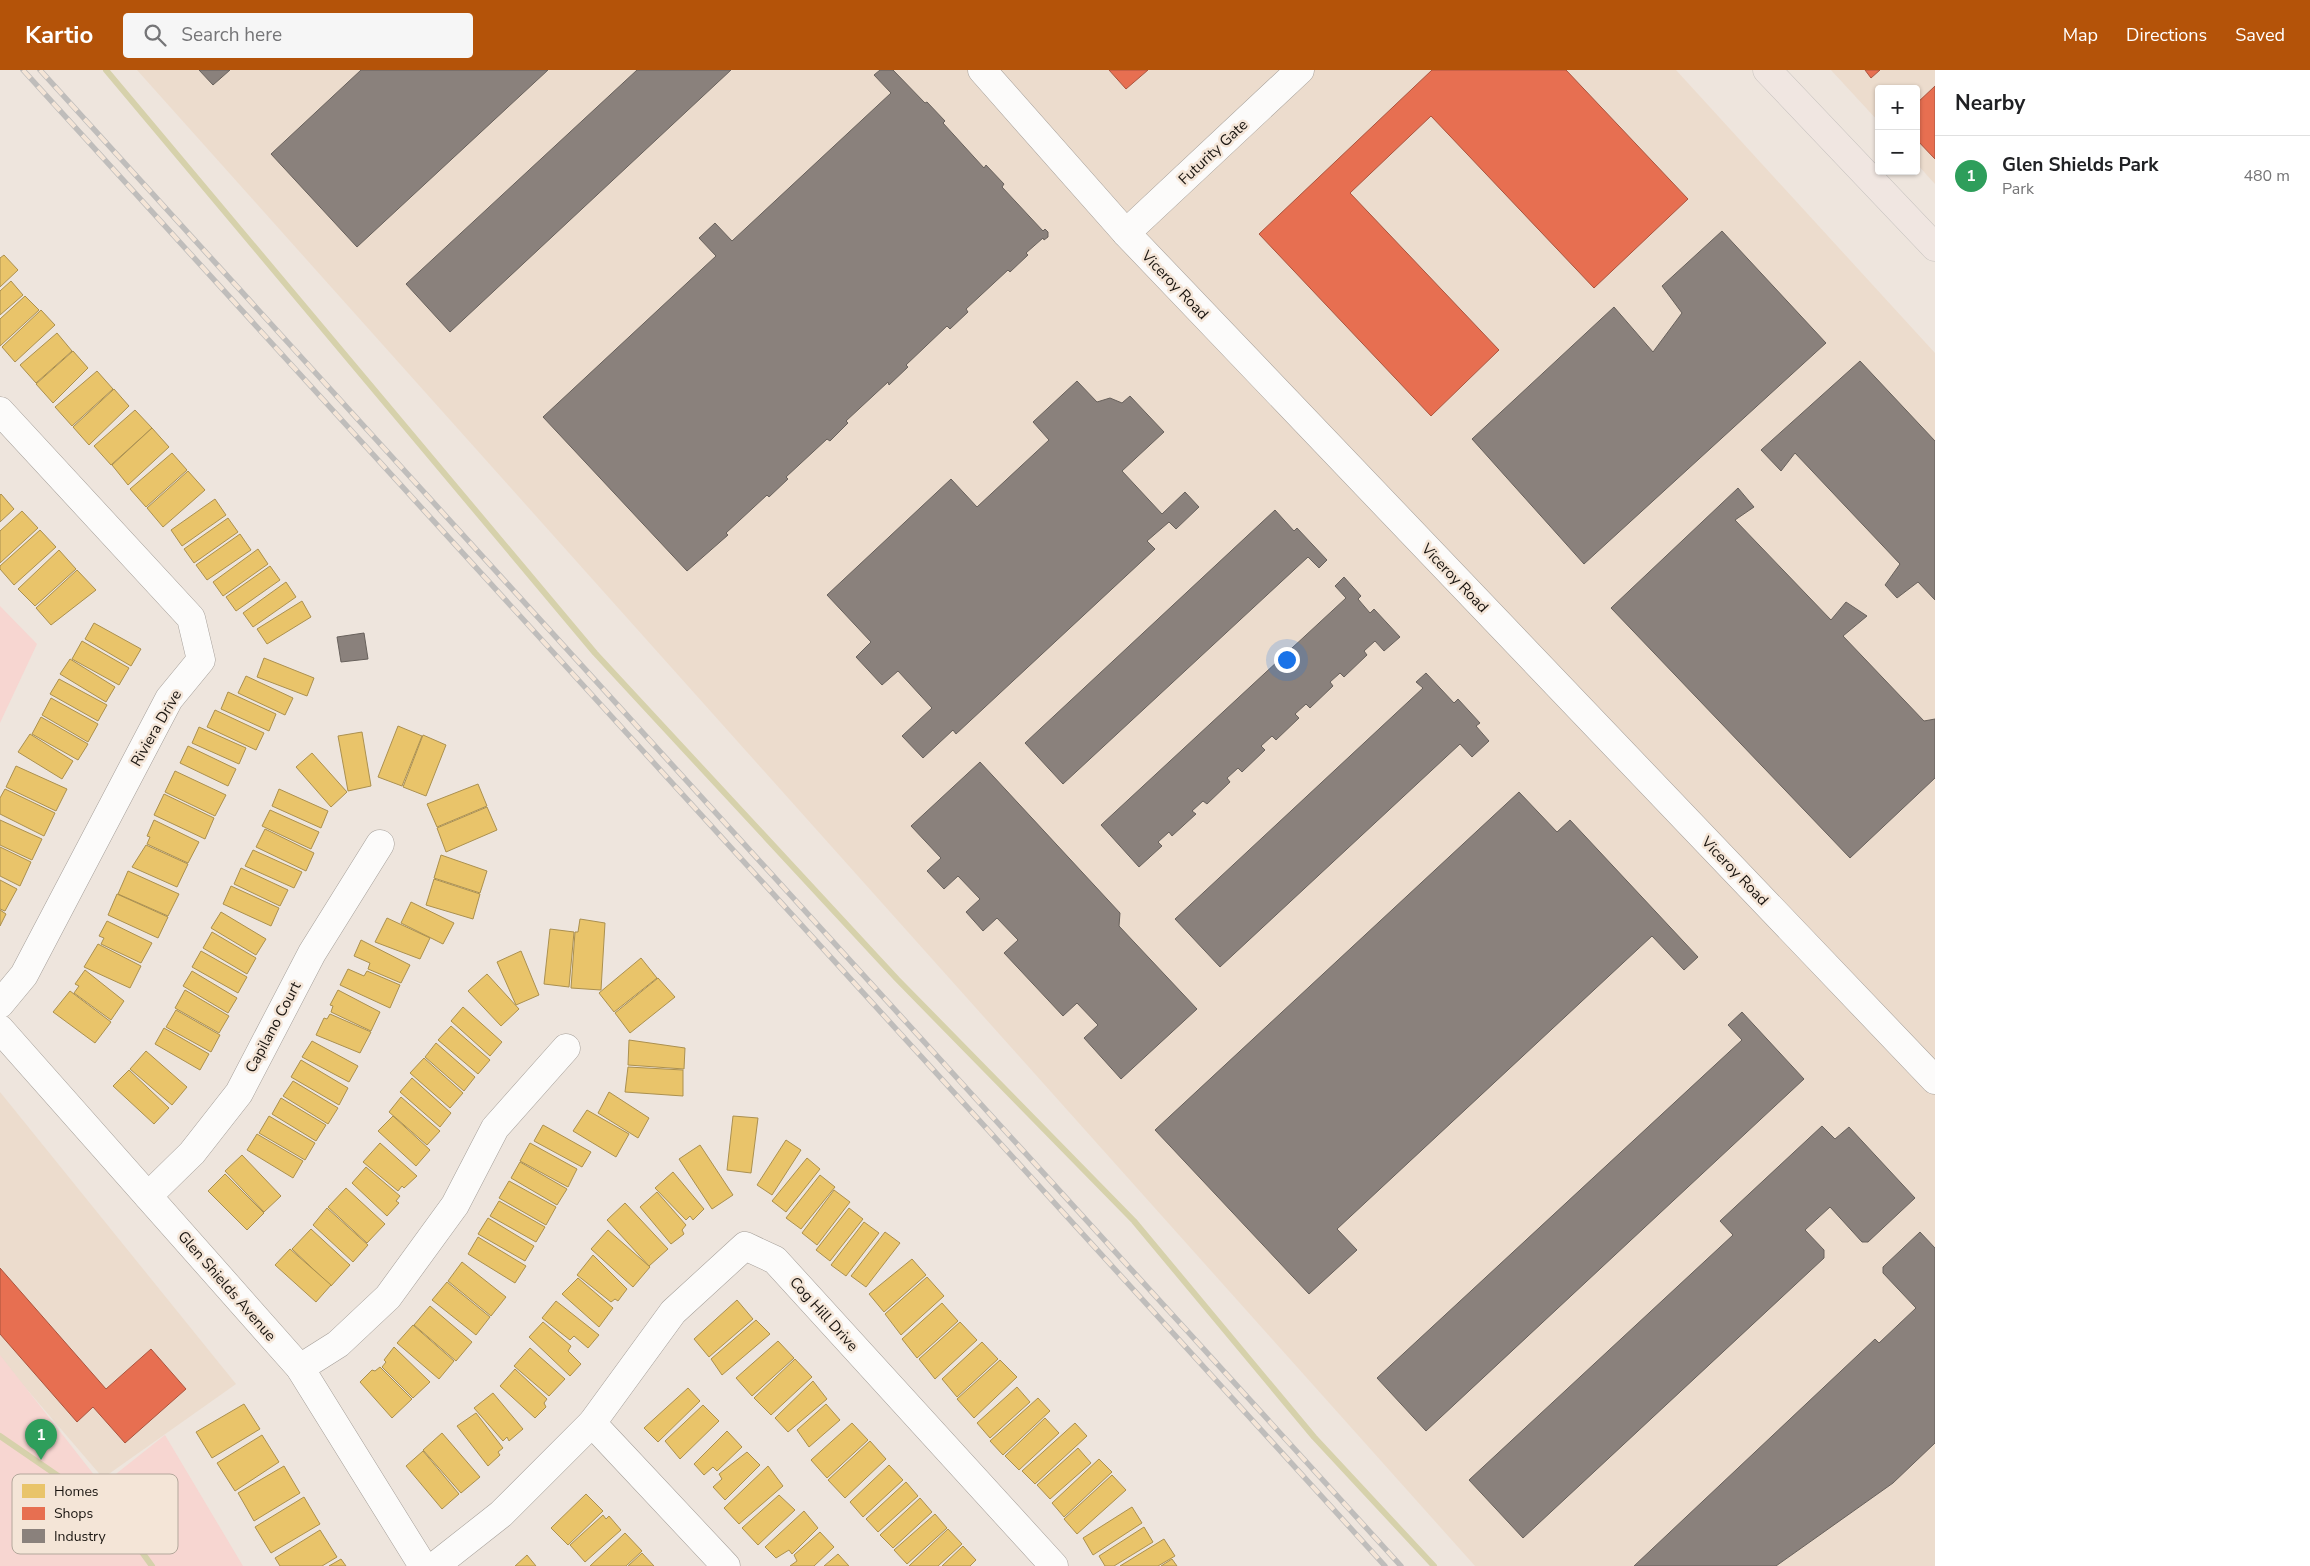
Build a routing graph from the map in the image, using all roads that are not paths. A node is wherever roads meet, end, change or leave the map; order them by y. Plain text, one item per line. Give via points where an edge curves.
1 (982, 70) edge
2 (1300, 70) edge
3 (1767, 70) edge
4 (1126, 234) junction
5 (1935, 247) edge
6 (0, 411) edge
7 (380, 844) dead end
8 (0, 1004) edge
9 (0, 1030) edge
10 (566, 1048) dead end
11 (1935, 1080) edge
12 (148, 1196) junction
13 (300, 1368) junction
14 (592, 1423) junction
15 (424, 1566) edge
16 (435, 1566) edge
17 (726, 1566) edge
18 (1054, 1566) edge

1 - 4 street, Viceroy Road
2 - 4 street, Futurity Gate
3 - 5 main road
4 - 11 street, Viceroy Road
6 - 8 street, Riviera Drive via 191,618 201,660 170,699 24,975
7 - 12 street, Capilano Court via 312,953 239,1093 192,1153
9 - 12 street, Glen Shields Avenue
10 - 13 street via 495,1128 455,1205 388,1297 338,1344
12 - 13 street, Glen Shields Avenue
13 - 15 street, Glen Shields Avenue
14 - 16 street, Cog Hill Drive via 501,1514
14 - 17 street
14 - 18 street, Cog Hill Drive via 673,1312 745,1246 775,1260

